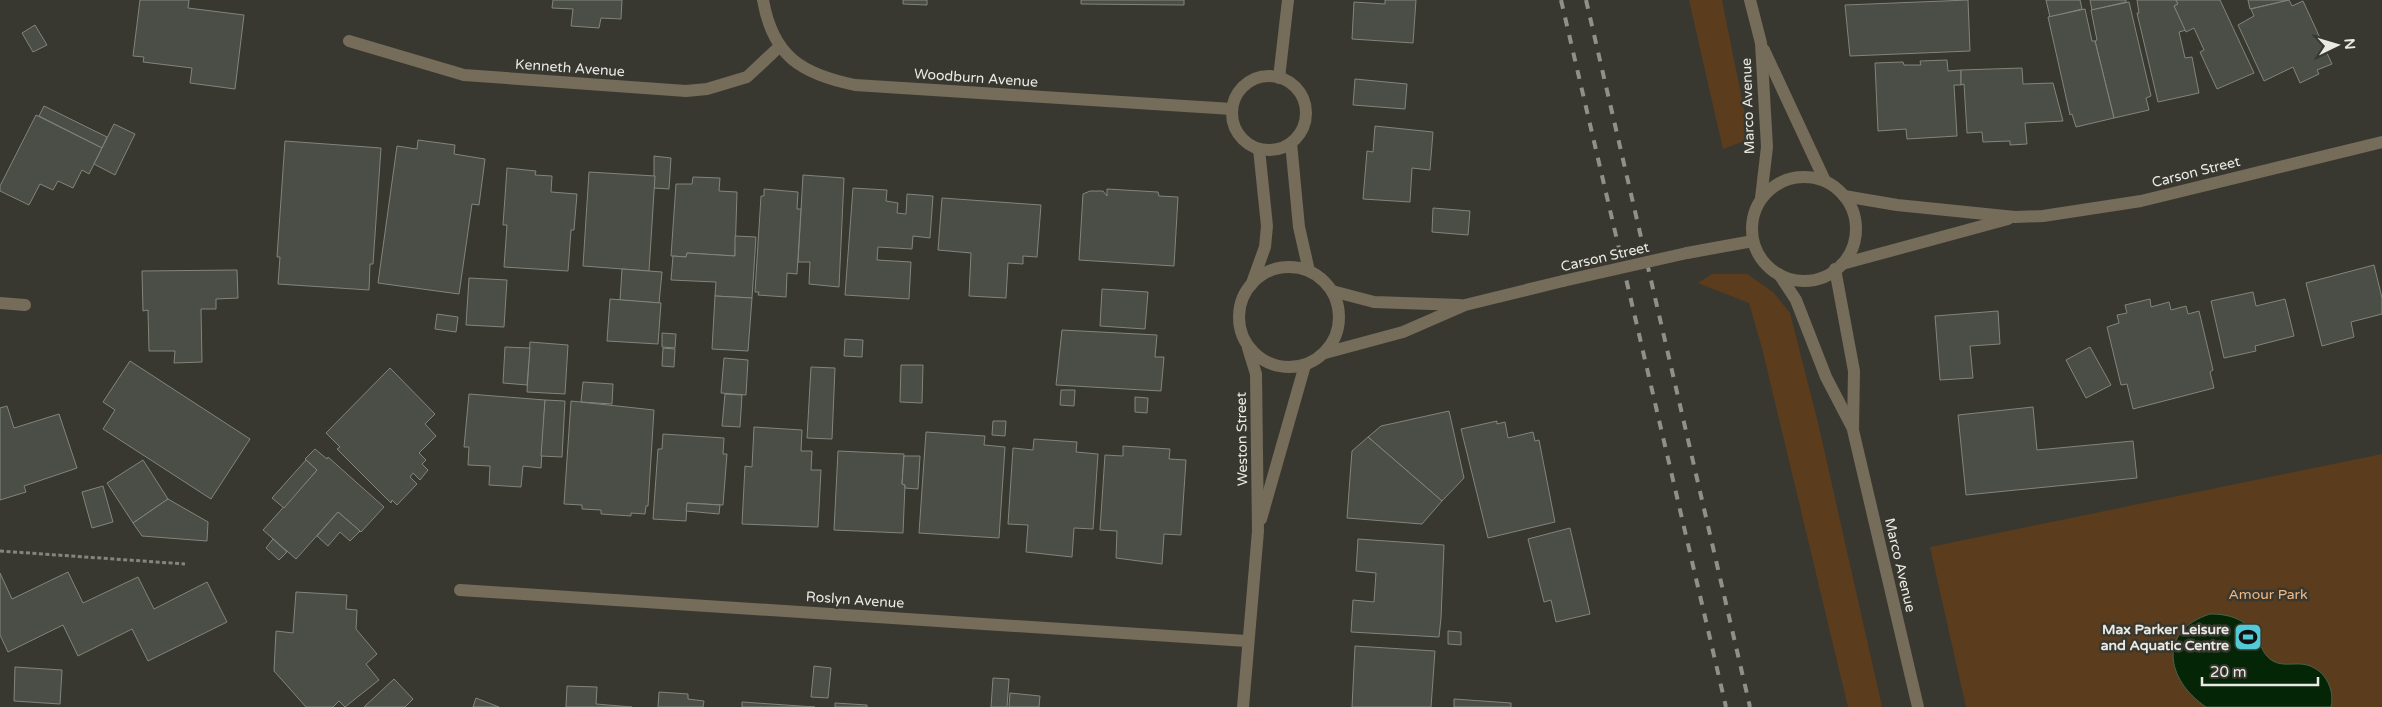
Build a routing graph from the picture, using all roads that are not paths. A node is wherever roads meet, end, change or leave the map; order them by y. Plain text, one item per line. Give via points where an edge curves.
1 (763, 0) edge
2 (1288, 0) edge
3 (1750, 0) edge
4 (350, 41) dead end
5 (1761, 44) junction
6 (780, 46) junction
7 (1279, 78) junction
8 (1232, 109) junction
9 (2382, 142) edge
10 (1291, 143) junction
11 (1259, 150) junction
12 (1825, 181) junction
13 (1844, 196) junction
14 (1761, 198) junction
15 (2015, 217) junction
16 (1753, 241) junction
17 (1838, 267) junction
18 (1309, 271) junction
19 (1779, 274) junction
20 (1252, 283) junction
21 (1332, 291) junction
22 (0, 303) edge
23 (25, 305) dead end
24 (1465, 305) junction
25 (1248, 348) junction
26 (1325, 353) junction
27 (1305, 366) junction
28 (1854, 430) junction
29 (1258, 531) junction
30 (460, 590) dead end
31 (1247, 641) junction
32 (1243, 707) edge
33 (1918, 707) edge

1 - 6 street, Woodburn Avenue via 765,14
2 - 7 street
3 - 5 street, Marco Avenue
4 - 6 street, Kenneth Avenue via 464,76 686,91 707,89 747,77
5 - 12 street, Marco Avenue
5 - 14 street, Marco Avenue via 1767,147
6 - 8 street, Woodburn Avenue via 801,68 825,79 855,85
7 - 8 street via 1253,79 1235,97
7 - 10 street via 1291,84 1305,106 1301,133
8 - 11 street via 1232,123 1238,134
9 - 15 street, Carson Street via 2131,203 2071,213
10 - 11 street via 1279,149
10 - 18 street via 1298,227
11 - 20 street via 1267,226 1265,247
12 - 13 street
12 - 14 street via 1802,176 1789,178
13 - 15 street, Carson Street
13 - 17 street via 1851,206 1855,230 1849,254
14 - 16 street via 1753,218
15 - 17 street, Carson Street
16 - 19 street via 1762,260
16 - 24 street, Carson Street, bridge via 1687,253
17 - 19 street via 1821,278 1810,280 1800,281
17 - 28 street, Marco Avenue via 1854,371
18 - 20 street via 1279,268 1264,273
18 - 21 street
19 - 28 street, Marco Avenue via 1796,300 1826,377
20 - 25 street via 1242,298 1239,315 1240,332
21 - 24 street, Carson Street via 1374,302
21 - 26 street via 1338,306 1339,323 1335,339
22 - 23 street
24 - 26 street, Carson Street via 1403,332
25 - 27 street via 1274,366
25 - 29 street, Weston Street via 1256,374
26 - 27 street
27 - 29 street, Weston Street
28 - 33 street, Marco Avenue
29 - 31 street, Weston Street
30 - 31 street, Roslyn Avenue
31 - 32 street, Weston Street

